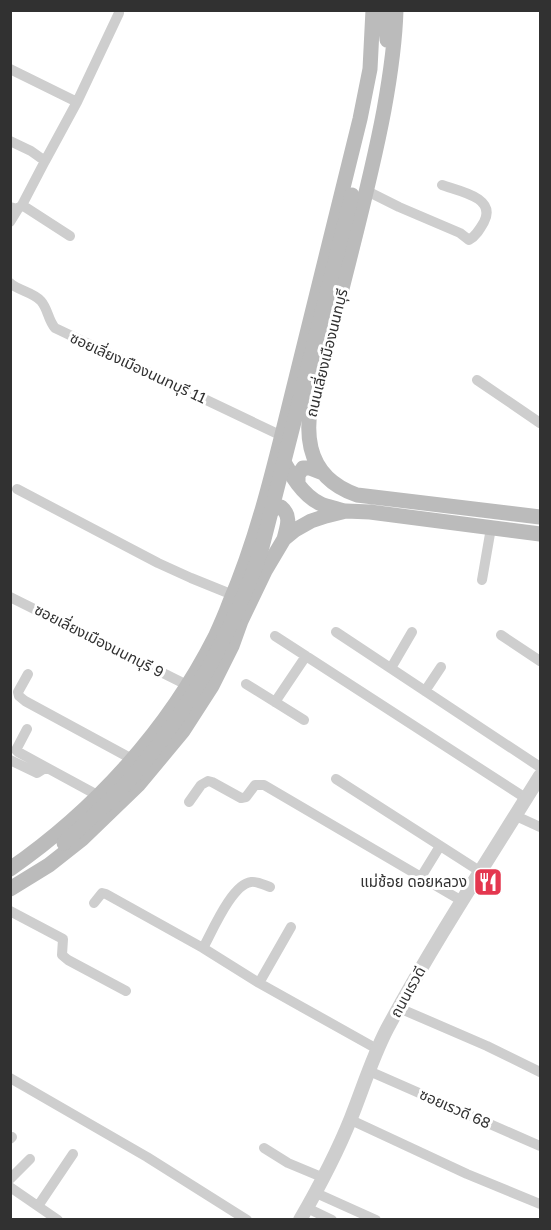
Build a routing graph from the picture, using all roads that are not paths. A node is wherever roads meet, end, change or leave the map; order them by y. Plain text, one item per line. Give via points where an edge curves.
1 (373, 10) edge
2 (384, 10) edge
3 (396, 10) edge
4 (118, 13) dead end
5 (10, 69) edge
6 (389, 80) junction
7 (77, 102) junction
8 (10, 141) edge
9 (45, 161) junction
10 (442, 185) dead end
11 (367, 191) junction
12 (17, 207) edge
13 (10, 222) edge
14 (70, 236) dead end
15 (12, 287) edge
16 (477, 380) dead end
17 (540, 423) edge
18 (280, 443) junction
19 (323, 473) junction
20 (298, 484) junction
21 (17, 489) dead end
22 (346, 511) junction
23 (540, 517) edge
24 (258, 525) junction
25 (490, 528) junction
26 (540, 534) edge
27 (284, 539) junction
28 (482, 580) dead end
29 (233, 595) junction
30 (10, 597) edge
31 (336, 632) dead end
32 (412, 632) dead end
33 (501, 635) dead end
34 (275, 636) dead end
35 (306, 656) junction
36 (540, 661) edge
37 (441, 667) dead end
38 (391, 668) junction
39 (28, 674) dead end
40 (246, 684) dead end
41 (187, 685) junction
42 (425, 691) junction
43 (275, 702) junction
44 (303, 720) dead end
45 (27, 729) dead end
46 (132, 759) junction
47 (10, 760) edge
48 (540, 767) edge
49 (45, 768) junction
50 (540, 777) edge
51 (336, 779) dead end
52 (99, 796) junction
53 (526, 799) junction
54 (189, 802) dead end
55 (516, 816) junction
56 (540, 826) edge
57 (440, 846) junction
58 (10, 869) edge
59 (481, 872) junction
60 (421, 877) junction
61 (26, 879) junction
62 (270, 887) dead end
63 (10, 889) edge
64 (462, 901) junction
65 (94, 903) dead end
66 (10, 911) edge
67 (291, 927) dead end
68 (203, 948) junction
69 (259, 983) junction
70 (126, 991) dead end
71 (399, 1008) junction
72 (377, 1049) junction
73 (369, 1071) junction
74 (540, 1072) edge
75 (10, 1077) edge
76 (351, 1120) junction
77 (540, 1146) edge
78 (264, 1148) dead end
79 (73, 1154) dead end
80 (30, 1159) dead end
81 (324, 1178) junction
82 (10, 1179) edge
83 (10, 1187) edge
84 (316, 1193) junction
85 (540, 1204) edge
86 (38, 1206) junction
87 (303, 1214) edge
88 (58, 1220) edge
89 (247, 1220) edge
90 (332, 1220) edge
91 (376, 1220) edge

1 - 18 main road, ถนนเลี่ยงเมืองนนทบุรี via 369,69 360,119
2 - 6 main road, ถนนเลี่ยงเมืองนนทบุรี
2 - 61 main road, bridge via 366,140 298,412 252,576 226,636 154,750 116,795
3 - 6 main road, ถนนเลี่ยงเมืองนนทบุรี
4 - 7 street
5 - 7 street
6 - 11 main road, ถนนเลี่ยงเมืองนนทบุรี
7 - 9 street
8 - 9 street
9 - 12 street
10 - 11 street via 479,198 485,206 486,218 469,240 460,232
11 - 19 main road, ถนนเลี่ยงเมืองนนทบุรี via 310,411 311,449
12 - 13 street
12 - 14 street
15 - 18 street, ซอยเลี่ยงเมืองนนทบุรี 11 via 42,302 55,328
16 - 17 street
18 - 20 main road
18 - 24 main road, ถนนเลี่ยงเมืองนนทบุรี
19 - 20 main road via 303,468
19 - 23 main road, ถนนเลี่ยงเมืองนนทบุรี via 342,490 357,495
20 - 22 main road via 320,504
21 - 29 street via 158,563
22 - 25 main road
22 - 27 main road via 311,521
24 - 27 main road via 281,507 289,519
24 - 29 main road, ถนนเลี่ยงเมืองนนทบุรี
25 - 26 main road
25 - 28 street
27 - 61 main road via 212,686 183,730 120,804 50,865
29 - 41 main road, ถนนเลี่ยงเมืองนนทบุรี via 216,636
30 - 41 street, ซอยเลี่ยงเมืองนนทบุรี 9
31 - 38 street
32 - 38 street
33 - 36 street
34 - 35 street
35 - 43 street
35 - 53 street
37 - 42 street
38 - 42 street
39 - 46 street via 18,692 25,701
40 - 43 street
41 - 46 main road, ถนนเลี่ยงเมืองนนทบุรี
42 - 48 street
43 - 44 street
45 - 49 street via 16,750
46 - 52 main road, ถนนเลี่ยงเมืองนนทบุรี
47 - 49 street via 37,773
49 - 52 street
50 - 53 street, ถนนเรวดี
51 - 57 street
52 - 58 main road, ถนนเลี่ยงเมืองนนทบุรี via 65,828
53 - 55 street, ถนนเรวดี
54 - 60 street via 208,781 241,798 261,784
55 - 56 street
55 - 59 street, ถนนเรวดี
57 - 59 street
57 - 60 street
59 - 64 street, ถนนเรวดี
60 - 64 street
61 - 63 main road
62 - 68 street via 248,882 232,895
64 - 71 street, ถนนเรวดี
65 - 68 street via 102,893 106,894
66 - 70 street via 60,937 64,957
67 - 69 street
68 - 69 street
69 - 72 street
71 - 72 street, ถนนเรวดี
71 - 74 street
72 - 73 street, ถนนเรวดี
73 - 76 street, ถนนเรวดี
73 - 77 street, ซอยเรวดี 68
75 - 89 street via 147,1156
76 - 81 street, ถนนเรวดี
76 - 85 street
78 - 81 street
79 - 86 street
80 - 82 street
81 - 84 street, ถนนเรวดี
83 - 86 street
84 - 87 street, ถนนเรวดี
84 - 91 street
86 - 88 street
87 - 90 street

